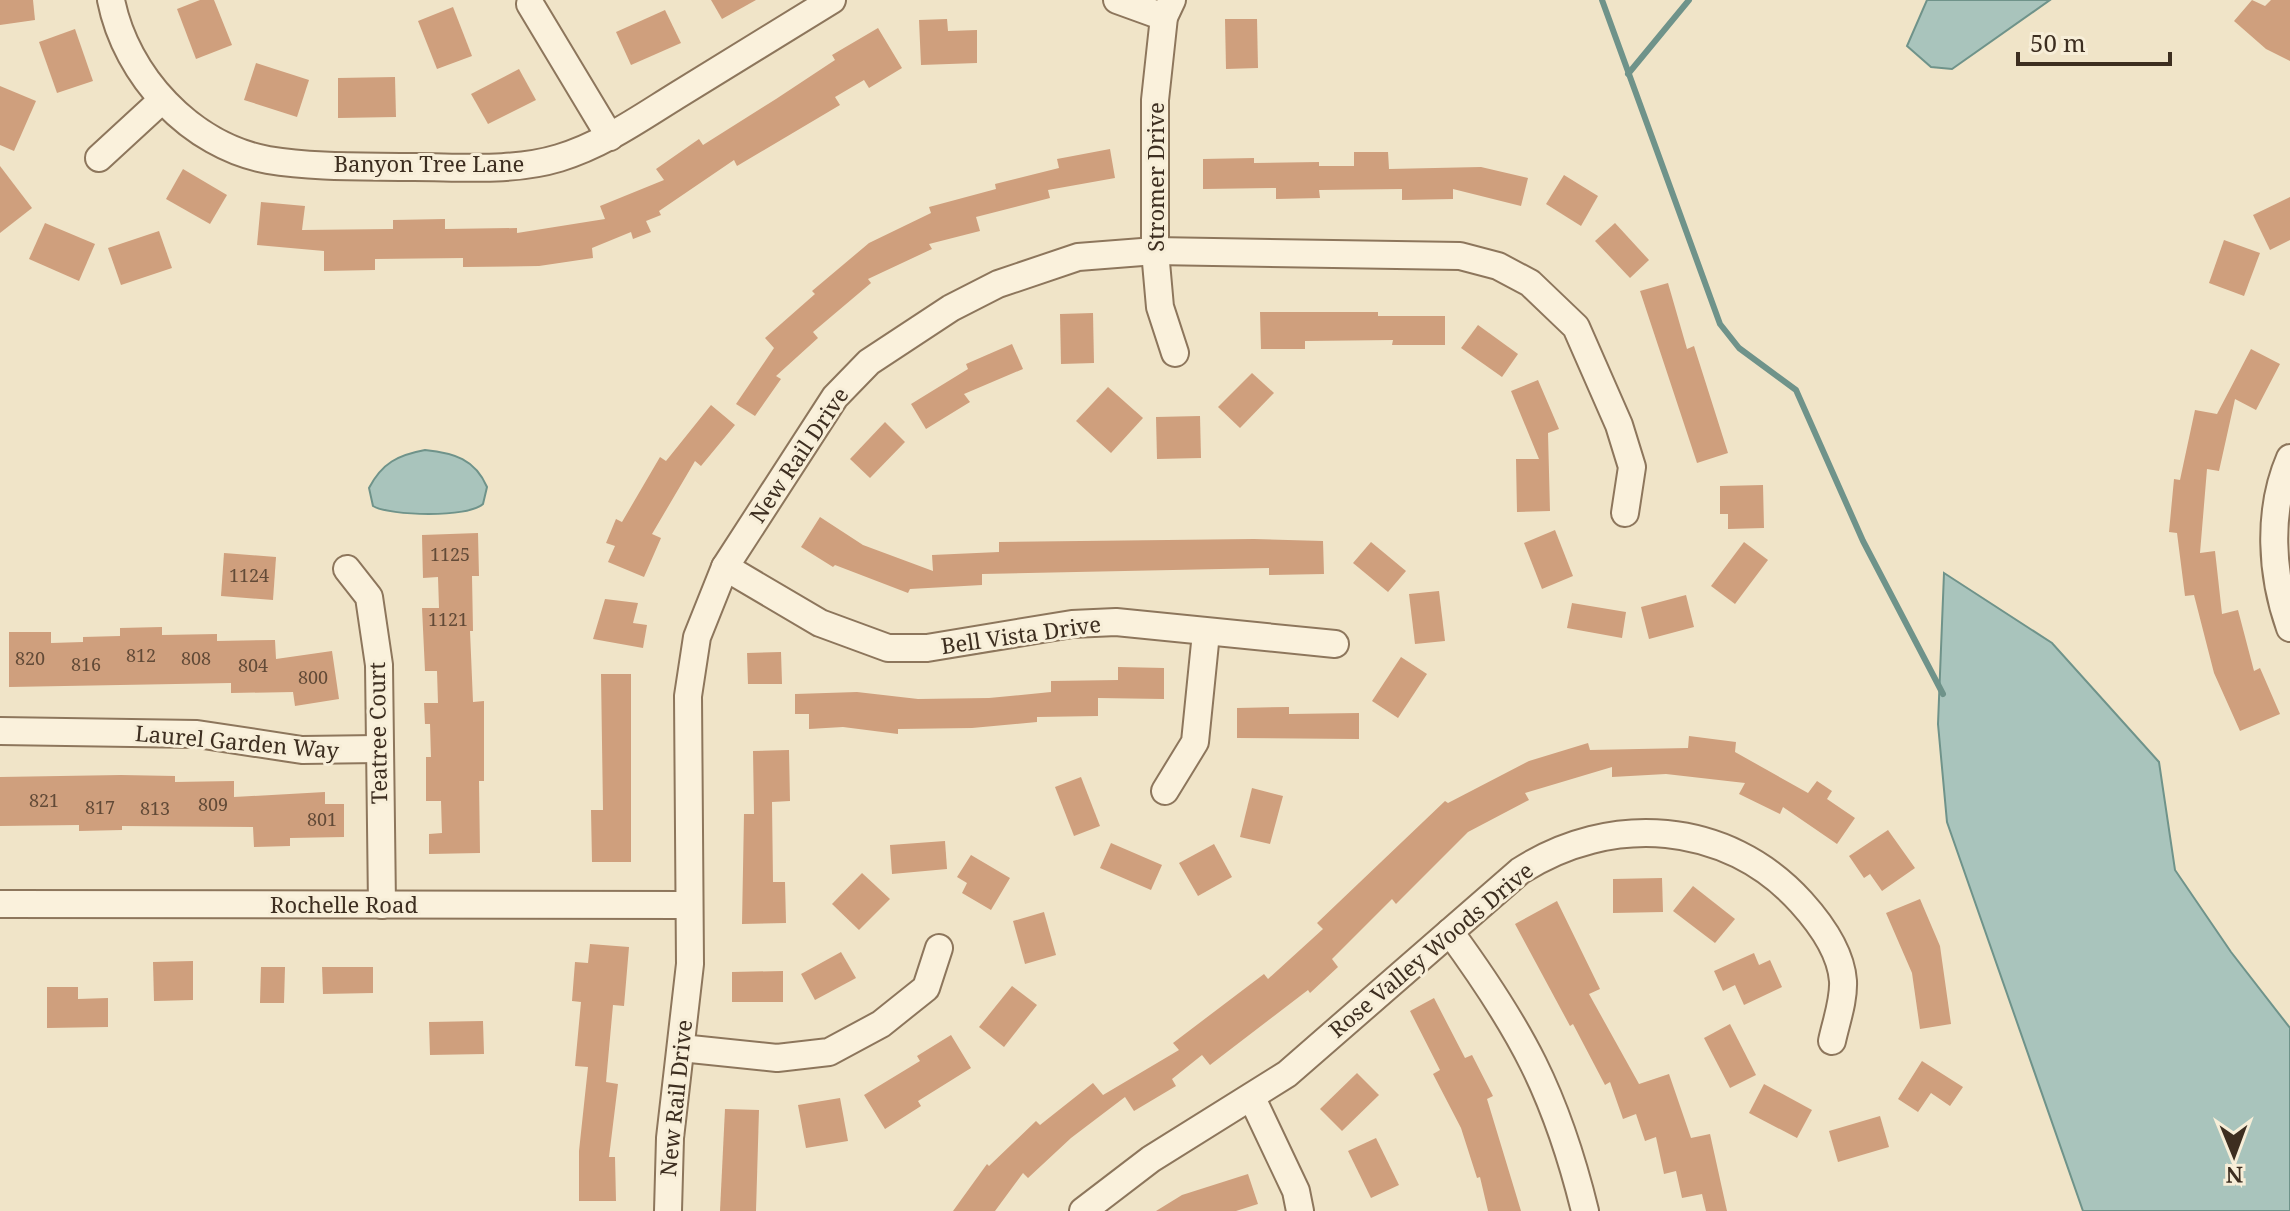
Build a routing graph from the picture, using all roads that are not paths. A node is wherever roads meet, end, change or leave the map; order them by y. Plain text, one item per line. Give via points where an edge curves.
1 (111, 0) edge
2 (832, 0) edge
3 (1117, 0) edge
4 (530, 4) dead end
5 (1168, 9) edge
6 (162, 100) junction
7 (610, 137) junction
8 (99, 158) dead end
9 (1155, 251) junction
10 (1175, 353) dead end
11 (2290, 458) edge
12 (1625, 513) dead end
13 (725, 567) junction
14 (347, 569) dead end
15 (2290, 628) edge
16 (1206, 633) junction
17 (1335, 644) dead end
18 (0, 731) edge
19 (378, 749) junction
20 (1165, 791) dead end
21 (0, 904) edge
22 (382, 905) junction
23 (689, 905) junction
24 (1450, 932) junction
25 (939, 948) dead end
26 (1832, 1041) dead end
27 (681, 1048) junction
28 (1252, 1098) junction
29 (668, 1211) edge
30 (1083, 1211) edge
31 (1300, 1211) edge
32 (1585, 1211) edge

1 - 6 street, Banyon Tree Lane via 126,46
2 - 7 street, Banyon Tree Lane
3 - 5 street
4 - 7 street
5 - 9 street, Stromer Drive via 1155,100
6 - 7 street, Banyon Tree Lane via 216,141 265,159 301,164 504,167 557,159
6 - 8 street
9 - 10 street, Stromer Drive via 1160,307
9 - 12 street, New Rail Drive via 1460,256 1498,266 1530,283 1563,310 1587,346 1632,467
9 - 13 street, New Rail Drive via 1078,257 1037,268 951,308 879,354 835,397
11 - 15 street via 2277,506 2274,558
13 - 16 street, Bell Vista Drive via 820,623 888,648 927,648 1072,624 1116,622
13 - 23 street, New Rail Drive via 697,637 688,696
14 - 19 street, Teatree Court via 369,597 379,665
16 - 17 street, Bell Vista Drive
16 - 20 street via 1195,742
18 - 19 street, Laurel Garden Way via 197,734 302,750
19 - 22 street, Teatree Court
21 - 22 street, Rochelle Road
22 - 23 street, Rochelle Road
23 - 27 street, New Rail Drive via 690,964
24 - 26 street, Rose Valley Woods Drive via 1520,871 1561,848 1629,832 1697,837 1759,865 1797,897 1817,923 1834,950 1843,983
24 - 28 street, Rose Valley Woods Drive via 1287,1074
24 - 32 street via 1531,1054 1561,1124
25 - 27 street via 926,988 881,1024 829,1052 777,1058
27 - 29 street, New Rail Drive
28 - 30 street, Rose Valley Woods Drive via 1151,1159
28 - 31 street via 1296,1191

